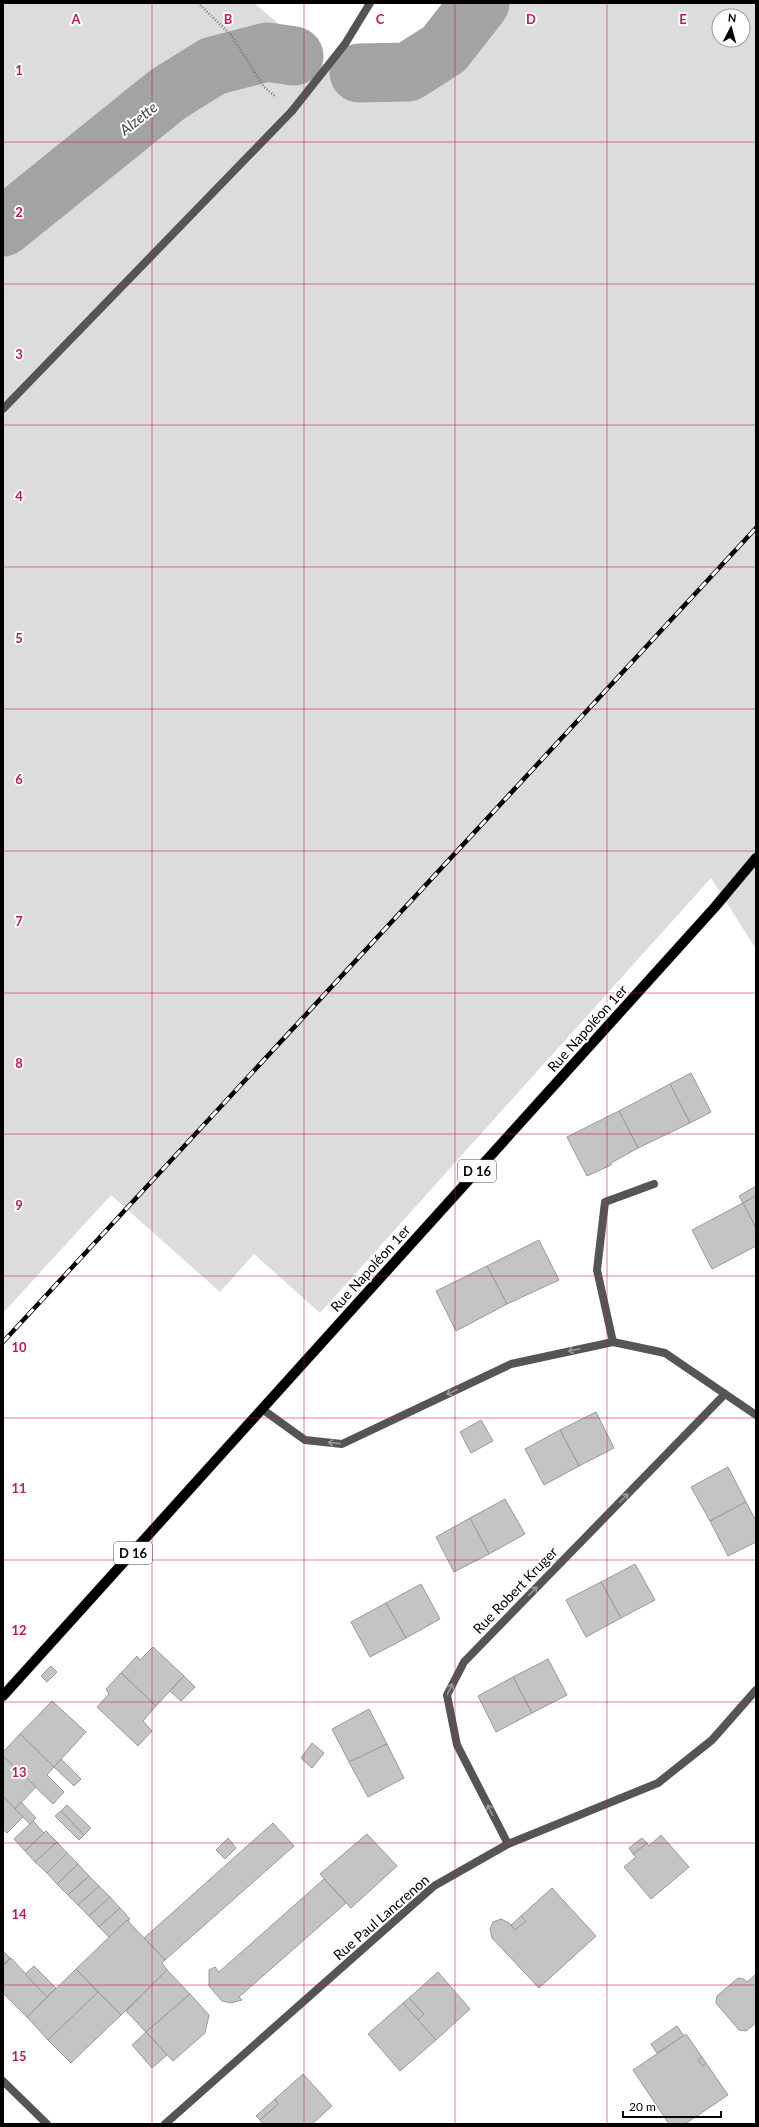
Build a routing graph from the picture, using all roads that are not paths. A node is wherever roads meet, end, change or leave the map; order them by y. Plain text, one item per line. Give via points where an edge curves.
1 (370, 3) edge
2 (3, 409) edge
3 (756, 858) edge
4 (654, 1184) dead end
5 (612, 1342) junction
6 (725, 1394) junction
7 (262, 1409) junction
8 (756, 1415) edge
9 (756, 1690) edge
10 (3, 1696) edge
11 (508, 1844) junction
12 (3, 2081) edge
13 (47, 2124) edge
14 (166, 2124) edge

1 - 2 street via 345,44 292,111
3 - 7 main road, Rue Napoléon 1er / D 16 via 715,907
4 - 5 street via 605,1202 597,1270
5 - 6 street via 665,1353
5 -> 7 street via 511,1364 342,1444 305,1440
6 - 8 street
11 -> 6 street, Rue Robert Kruger via 457,1745 447,1695 464,1662
7 - 10 main road, Rue Napoléon 1er / D 16
9 - 11 street, Rue Paul Lancrenon via 712,1740 658,1783
11 - 14 street, Rue Paul Lancrenon via 434,1886
12 - 13 street

